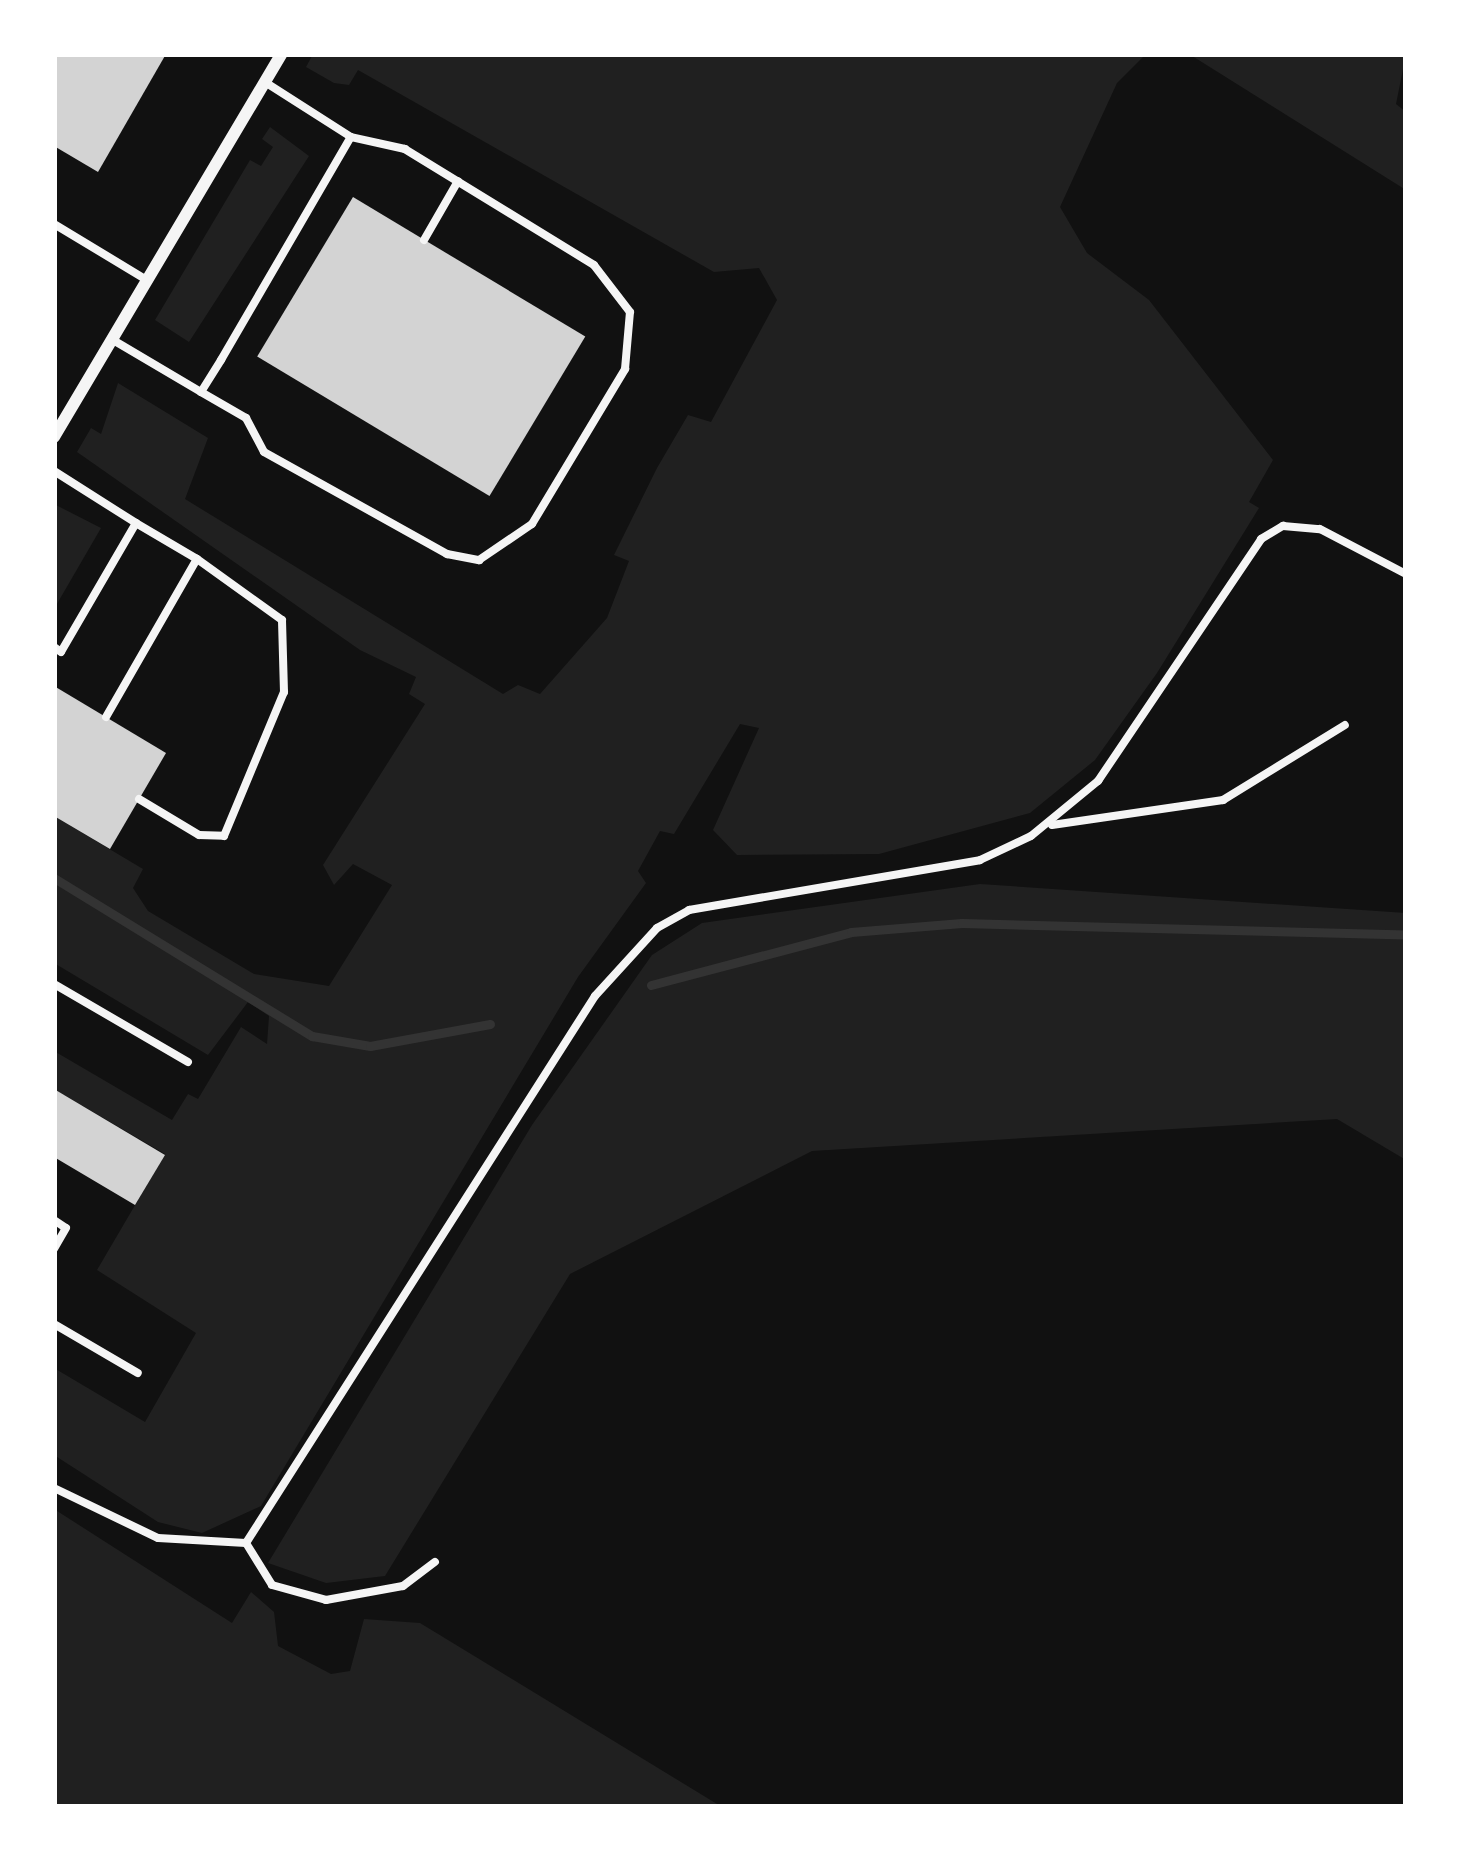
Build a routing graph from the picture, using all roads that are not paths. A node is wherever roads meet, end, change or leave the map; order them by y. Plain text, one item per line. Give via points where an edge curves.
1 (281, 54) edge
2 (265, 82) junction
3 (351, 137) junction
4 (458, 181) junction
5 (54, 224) edge
6 (424, 240) dead end
7 (147, 280) junction
8 (112, 339) junction
9 (201, 392) junction
10 (54, 437) edge
11 (54, 471) edge
12 (136, 523) junction
13 (197, 559) junction
14 (1406, 574) edge
15 (54, 647) edge
16 (106, 717) dead end
17 (1345, 725) dead end
18 (140, 800) dead end
19 (1047, 825) junction
20 (54, 984) edge
21 (188, 1062) dead end
22 (54, 1220) edge
23 (54, 1249) edge
24 (54, 1324) edge
25 (138, 1372) dead end
26 (54, 1488) edge
27 (246, 1543) junction
28 (435, 1562) dead end

1 - 2 street
2 - 3 lane
2 - 7 street
3 - 4 lane via 405,149
3 - 9 lane
4 - 6 lane
4 - 9 lane via 594,265 624,298 634,331 625,369 513,545 478,560 447,554 263,452 246,418
5 - 7 lane
7 - 8 street
8 - 9 lane
8 - 10 street
11 - 12 lane
12 - 13 lane
12 - 15 lane via 61,652
13 - 16 lane
13 - 18 lane via 282,620 284,692 224,836 199,835
14 - 19 lane via 1320,529 1283,526 1261,539 1098,781
17 - 19 lane via 1223,800 1129,822
19 - 27 lane via 980,860 707,906 656,928 595,997
20 - 21 lane
22 - 23 lane via 66,1228
24 - 25 lane
26 - 27 lane via 158,1538
27 - 28 lane via 272,1586 326,1600 403,1586

